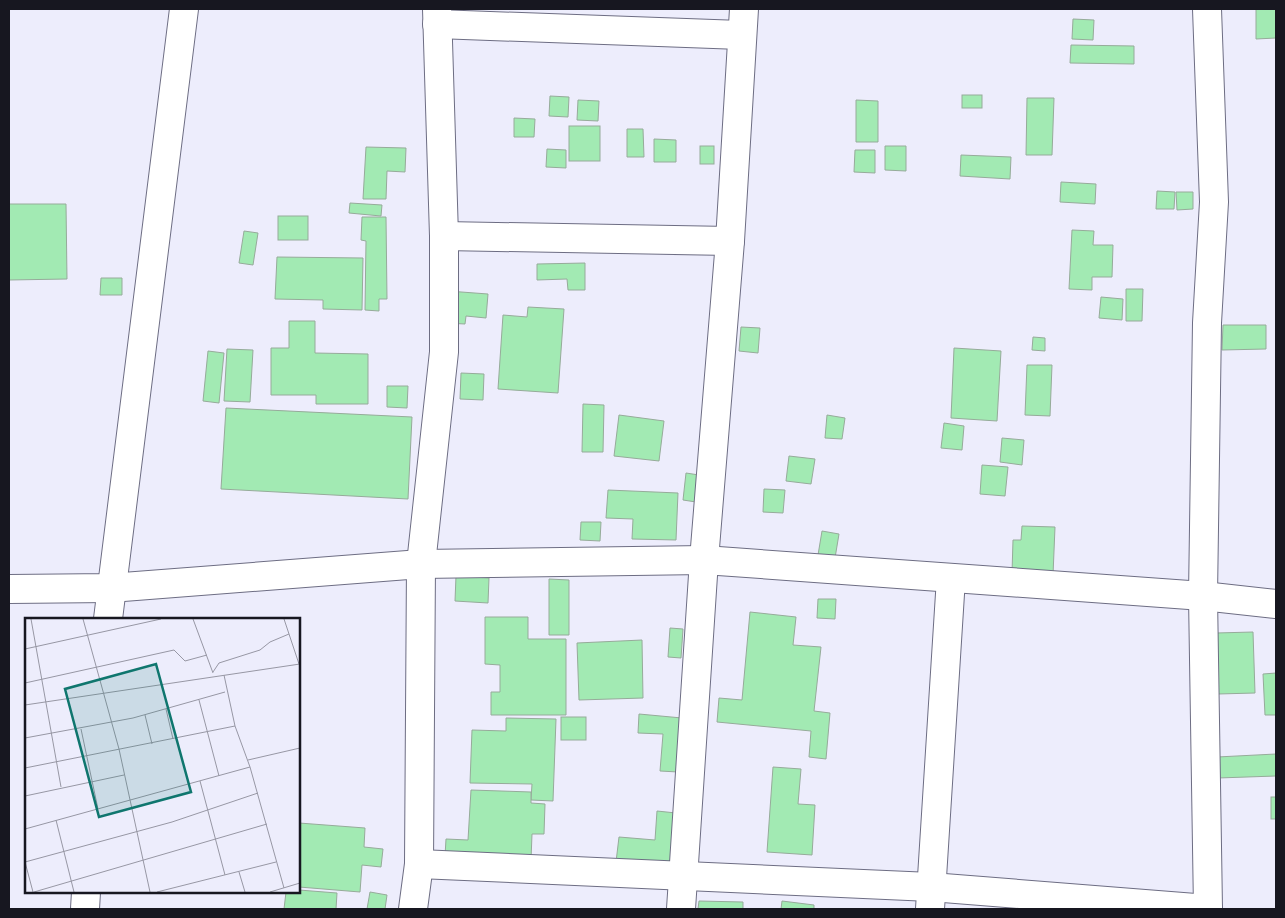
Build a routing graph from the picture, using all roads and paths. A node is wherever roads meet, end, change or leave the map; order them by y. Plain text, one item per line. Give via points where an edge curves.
1 (184, 9) edge
2 (1207, 9) edge
3 (437, 16) edge
4 (742, 22) edge
5 (444, 236) junction
6 (730, 241) junction
7 (704, 560) junction
8 (421, 564) junction
9 (951, 578) junction
10 (110, 588) junction
11 (9, 589) edge
12 (1202, 596) junction
13 (1276, 604) edge
14 (108, 618) edge
15 (419, 864) junction
16 (683, 874) junction
17 (86, 893) edge
18 (930, 898) edge
19 (85, 909) edge
20 (413, 909) edge
21 (681, 909) edge
22 (1208, 909) edge

1 - 10 street
2 - 12 street via 1214,202 1207,323
3 - 4 street
3 - 5 street
4 - 6 street
5 - 6 street
5 - 8 street via 444,352
6 - 7 street
7 - 8 street
7 - 9 street
7 - 16 street
8 - 10 street
8 - 15 street
9 - 12 street
9 - 18 street
10 - 11 street
10 - 14 street
12 - 13 street
12 - 22 street
15 - 16 street
15 - 20 street
16 - 18 street
16 - 21 street
17 - 19 street
18 - 22 street

